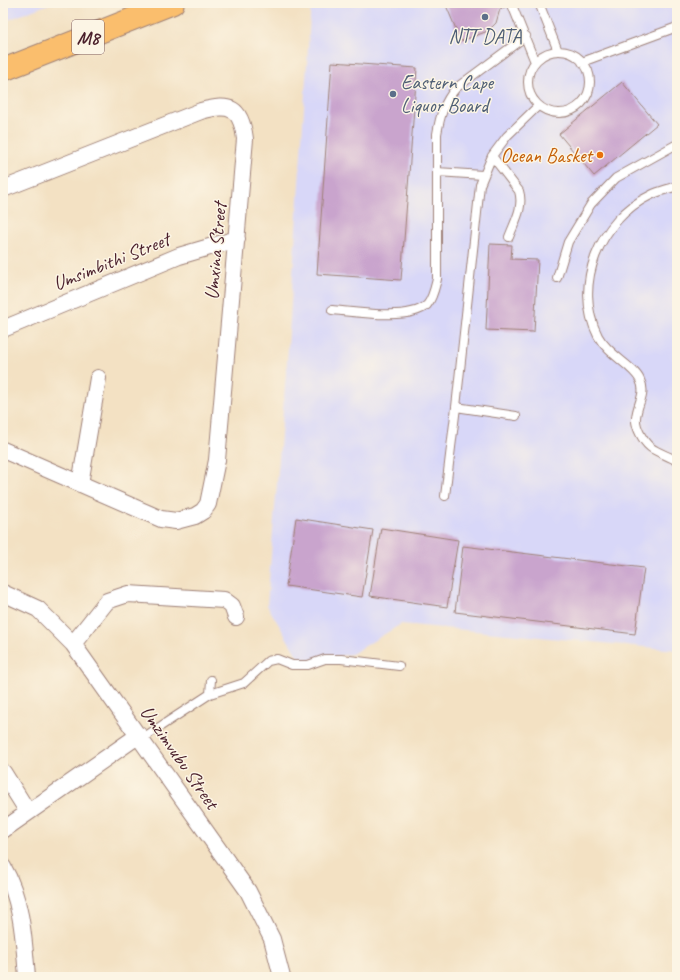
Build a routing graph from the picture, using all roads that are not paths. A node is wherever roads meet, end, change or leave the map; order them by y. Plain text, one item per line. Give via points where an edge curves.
1 (173, 3) edge
2 (539, 3) edge
3 (512, 4) dead end
4 (677, 27) edge
5 (526, 36) junction
6 (558, 51) junction
7 (535, 62) junction
8 (582, 62) junction
9 (3, 70) edge
10 (538, 106) junction
11 (677, 144) edge
12 (492, 156) junction
13 (437, 172) junction
14 (483, 175) junction
15 (677, 186) edge
16 (3, 189) edge
17 (509, 237) dead end
18 (237, 239) junction
19 (557, 278) dead end
20 (332, 310) dead end
21 (3, 329) edge
22 (98, 378) dead end
23 (456, 407) junction
24 (516, 416) dead end
25 (3, 450) edge
26 (677, 461) edge
27 (80, 484) junction
28 (444, 496) dead end
29 (3, 593) edge
30 (236, 617) dead end
31 (73, 644) junction
32 (399, 666) dead end
33 (211, 680) dead end
34 (210, 694) junction
35 (140, 737) junction
36 (3, 772) edge
37 (28, 812) junction
38 (3, 830) edge
39 (3, 868) edge
40 (24, 975) edge
41 (282, 977) edge

1 - 9 main road, M8
2 - 6 lane
3 - 5 lane
4 - 8 lane
5 - 7 lane
5 - 13 lane via 456,88 449,96 441,112 437,134
6 - 7 lane via 550,52
6 - 8 lane via 576,56
7 - 10 lane via 528,79 530,94
8 - 10 lane via 588,71 588,90 584,100 568,112 557,113
10 - 12 lane via 507,136
11 - 19 lane via 616,178 591,204 568,242
12 - 14 lane
12 - 17 lane via 520,195 521,207
13 - 14 lane
13 - 20 lane via 437,279 428,304 420,310 397,314
14 - 23 lane
15 - 26 lane via 651,194 621,216 608,231 591,270 588,289 591,319 599,338 612,355 639,377 643,387 636,418 641,435 651,447
16 - 18 street, Umxina Street via 218,106 232,109 240,119 245,139
18 - 21 street, Umsimbithi Street via 179,256
18 - 27 street, Umxina Street via 217,460 208,504 195,516 176,520 161,519
22 - 27 street
23 - 24 lane
23 - 28 lane
25 - 27 street, Umxina Street
29 - 31 street, Umzimvubu Street via 38,609
30 - 31 street via 232,606 224,600 128,594 107,601
31 - 35 street, Umzimvubu Street
32 - 34 lane via 341,659 292,665 277,659 268,661 244,683
33 - 34 lane
34 - 35 lane
35 - 37 street
35 - 41 street, Umzimvubu Street via 248,891 272,939
36 - 37 street
37 - 38 street
39 - 40 street via 19,910

